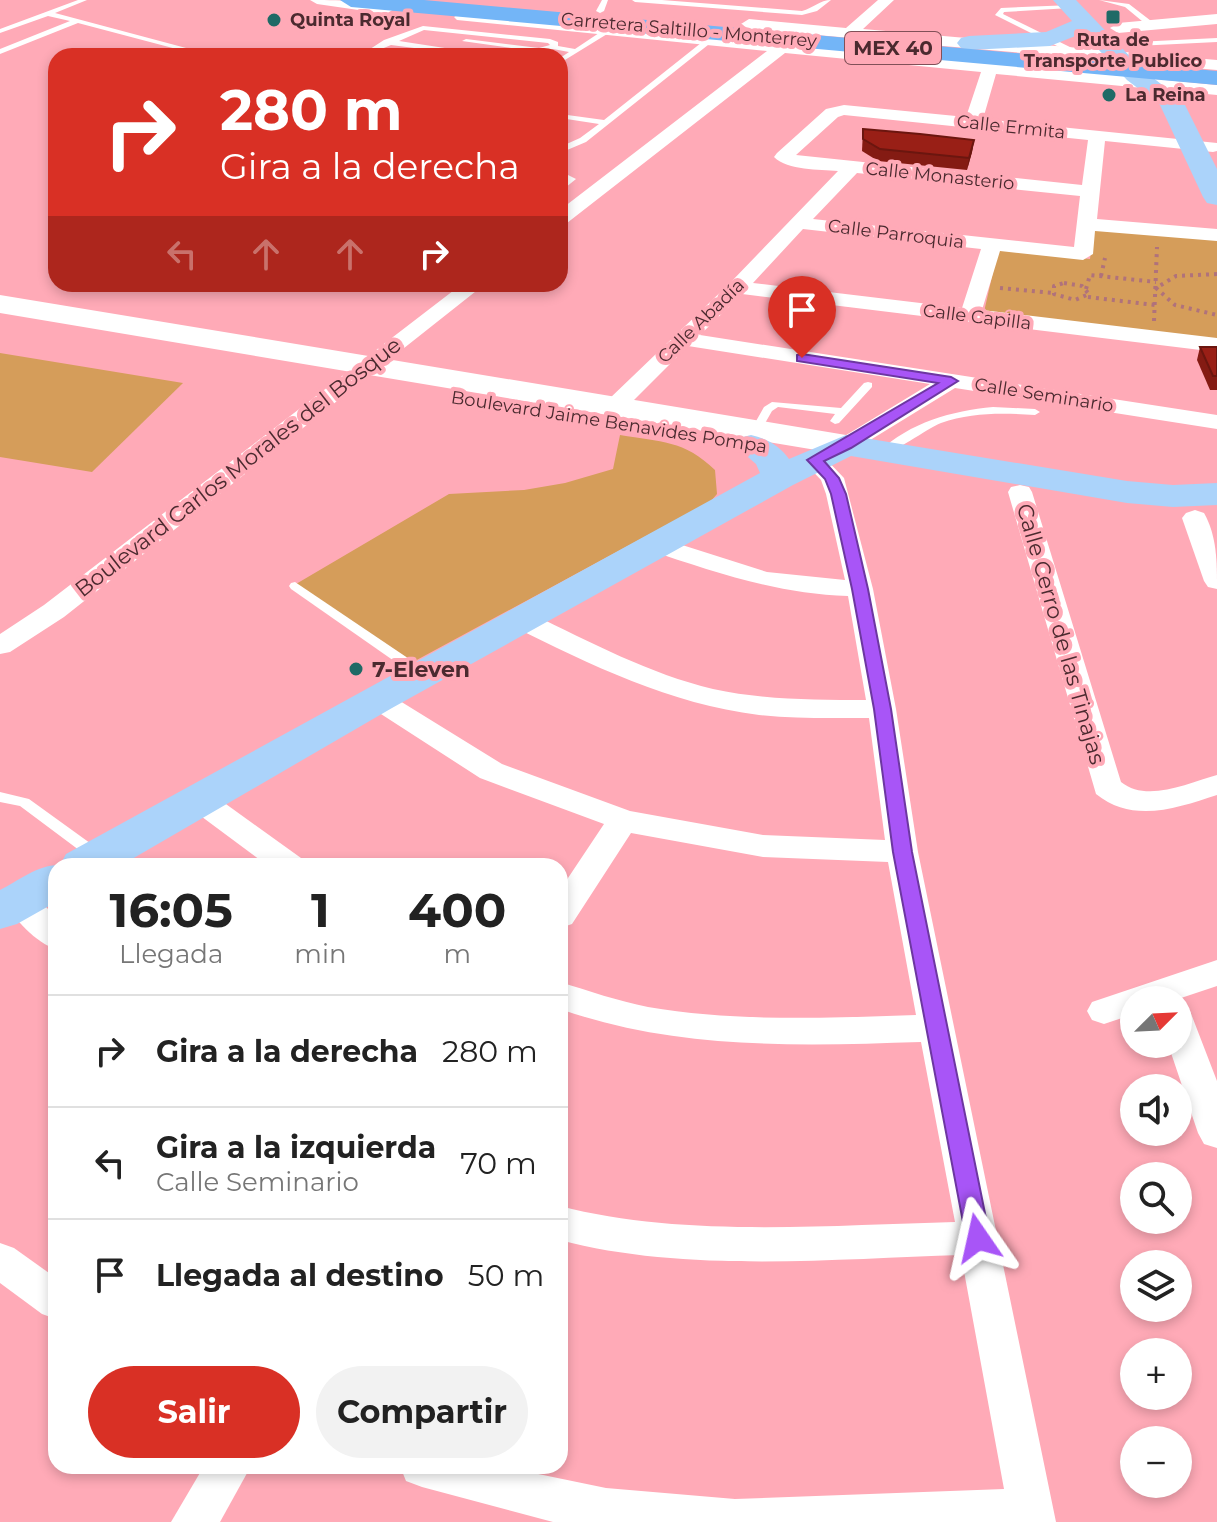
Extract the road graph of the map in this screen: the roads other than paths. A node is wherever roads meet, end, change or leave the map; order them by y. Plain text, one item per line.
1 (63, 0) edge
2 (84, 0) edge
3 (317, 0) edge
4 (351, 0) edge
5 (434, 0) edge
6 (474, 0) edge
7 (635, 0) edge
8 (743, 0) edge
9 (776, 0) edge
10 (828, 0) edge
11 (887, 0) edge
12 (1102, 0) edge
13 (672, 2) edge
14 (712, 3) edge
15 (1078, 7) edge
16 (750, 10) junction
17 (589, 11) edge
18 (784, 12) junction
19 (46, 13) junction
20 (1217, 19) edge
21 (78, 21) junction
22 (1151, 24) junction
23 (793, 28) junction
24 (1, 31) edge
25 (608, 31) junction
26 (849, 33) junction
27 (1050, 39) junction
28 (1217, 40) edge
29 (709, 41) junction
30 (1202, 41) junction
31 (386, 42) junction
32 (969, 43) junction
33 (1125, 43) junction
34 (181, 48) edge
35 (376, 48) edge
36 (432, 48) edge
37 (515, 48) edge
38 (781, 48) junction
39 (1217, 49) edge
40 (568, 50) edge
41 (576, 51) junction
42 (0, 52) edge
43 (1075, 53) junction
44 (568, 56) edge
45 (990, 68) junction
46 (1217, 68) edge
47 (1150, 72) junction
48 (1076, 77) junction
49 (1217, 80) edge
50 (1172, 86) junction
51 (1217, 90) edge
52 (568, 117) edge
53 (604, 122) junction
54 (973, 123) junction
55 (1097, 135) junction
56 (568, 147) edge
57 (1209, 148) edge
58 (789, 160) joint
59 (852, 167) junction
60 (1092, 192) junction
61 (1217, 197) edge
62 (568, 213) edge
63 (800, 223) junction
64 (1087, 224) junction
65 (1217, 235) edge
66 (992, 245) junction
67 (737, 287) junction
68 (464, 292) edge
69 (0, 304) edge
70 (970, 316) junction
71 (0, 322) edge
72 (682, 339) junction
73 (1217, 345) edge
74 (359, 372) junction
75 (951, 381) junction
76 (868, 385) dead end
77 (616, 405) junction
78 (1035, 412) dead end
79 (1217, 422) edge
80 (754, 437) junction
81 (832, 446) junction
82 (1020, 492) junction
83 (1210, 509) edge
84 (657, 545) junction
85 (1217, 581) edge
86 (295, 586) dead end
87 (860, 589) junction
88 (522, 620) junction
89 (0, 646) edge
90 (422, 674) junction
91 (377, 699) junction
92 (882, 709) junction
93 (1217, 785) edge
94 (0, 797) edge
95 (201, 801) junction
96 (623, 820) junction
97 (902, 852) junction
98 (87, 858) edge
99 (98, 858) edge
100 (279, 858) edge
101 (25, 898) edge
102 (568, 904) edge
103 (48, 927) edge
104 (1217, 973) edge
105 (1192, 990) edge
106 (568, 999) edge
107 (937, 1028) junction
108 (1191, 1058) edge
109 (1217, 1133) edge
110 (568, 1225) edge
111 (978, 1238) junction
112 (0, 1260) edge
113 (48, 1295) edge
114 (224, 1474) edge
115 (450, 1474) edge
116 (1032, 1516) edge
117 (194, 1522) edge

1 - 19 lane
2 - 19 lane
3 - 25 street
4 - 17 highway, Carretera Saltillo - Monterrey / MEX 40
5 - 17 highway, Carretera Saltillo - Monterrey / MEX 40
6 - 17 street
7 - 13 lane
8 - 16 lane
9 - 18 lane
10 - 18 lane
11 - 26 street
12 - 22 lane
13 - 14 lane
14 - 16 lane
15 - 27 main road
15 - 27 lane
15 - 33 main road
16 - 18 lane
17 - 23 street
17 - 46 highway, Carretera Saltillo - Monterrey / MEX 40
17 - 49 highway, Carretera Saltillo - Monterrey / MEX 40
18 - 23 lane
19 - 21 lane
19 - 24 lane
20 - 22 street
21 - 34 lane
21 - 42 lane
22 - 33 street
23 - 26 street
25 - 29 street
25 - 41 lane
26 - 32 street
27 - 32 main road
27 - 43 lane
28 - 30 lane
29 - 38 street
29 - 53 lane
30 - 33 lane
30 - 39 lane
31 - 35 lane
31 - 36 lane
31 - 37 lane
32 - 43 street
33 - 43 street
33 - 47 main road
38 - 45 street
38 - 62 street
40 - 41 lane
41 - 44 lane
43 - 48 street
45 - 48 street
45 - 54 street
46 - 47 street
46 - 49 street
47 - 48 street
47 - 50 main road
47 - 57 main road
50 - 51 street
50 - 57 main road
52 - 53 lane
53 - 56 lane
54 - 55 street, Calle Ermita
54 - 58 street, Calle Ermita
55 - 57 street, Calle Ermita
55 - 60 street
57 - 61 main road
58 - 59 street, Calle Monasterio
59 - 60 street, Calle Monasterio
59 - 63 street, Calle Abadía
60 - 64 street
63 - 66 street, Calle Parroquia
63 - 67 street, Calle Abadía
64 - 65 street
64 - 66 street, Calle Parroquia
66 - 70 street
67 - 70 street, Calle Capilla
67 - 72 street, Calle Abadía
68 - 74 street, Boulevard Carlos Morales del Bosque
69 - 74 street, Boulevard Jaime Benavides Pompa
70 - 73 street, Calle Capilla
71 - 74 street, Boulevard Jaime Benavides Pompa
72 - 75 street, Calle Seminario
72 - 77 street, Calle Abadía
74 - 77 street, Boulevard Jaime Benavides Pompa
74 - 80 street, Boulevard Jaime Benavides Pompa
74 - 89 street, Boulevard Carlos Morales del Bosque
75 - 79 street, Calle Seminario
75 - 81 street
76 - 81 lane
77 - 80 street, Boulevard Jaime Benavides Pompa
78 - 81 lane
80 - 81 street, Boulevard Jaime Benavides Pompa
80 - 81 main road
80 - 81 lane
81 - 82 main road, Boulevard Jaime Benavides Pompa
81 - 83 main road, Boulevard Jaime Benavides Pompa
81 - 84 main road
81 - 87 street
82 - 83 main road, Boulevard Jaime Benavides Pompa
82 - 93 street, Calle Cerro de las Tinajas
83 - 85 street
84 - 87 street
84 - 88 main road
86 - 90 lane
87 - 92 street
88 - 90 main road
88 - 92 street
90 - 91 main road
91 - 95 main road
91 - 96 street
92 - 97 street
94 - 98 lane
95 - 99 main road
95 - 100 street
96 - 97 street
96 - 102 street
97 - 107 street
101 - 103 street
104 - 105 street
106 - 107 street
107 - 111 street
108 - 109 street
110 - 111 street
111 - 116 street
112 - 113 street
114 - 117 street
115 - 116 street

